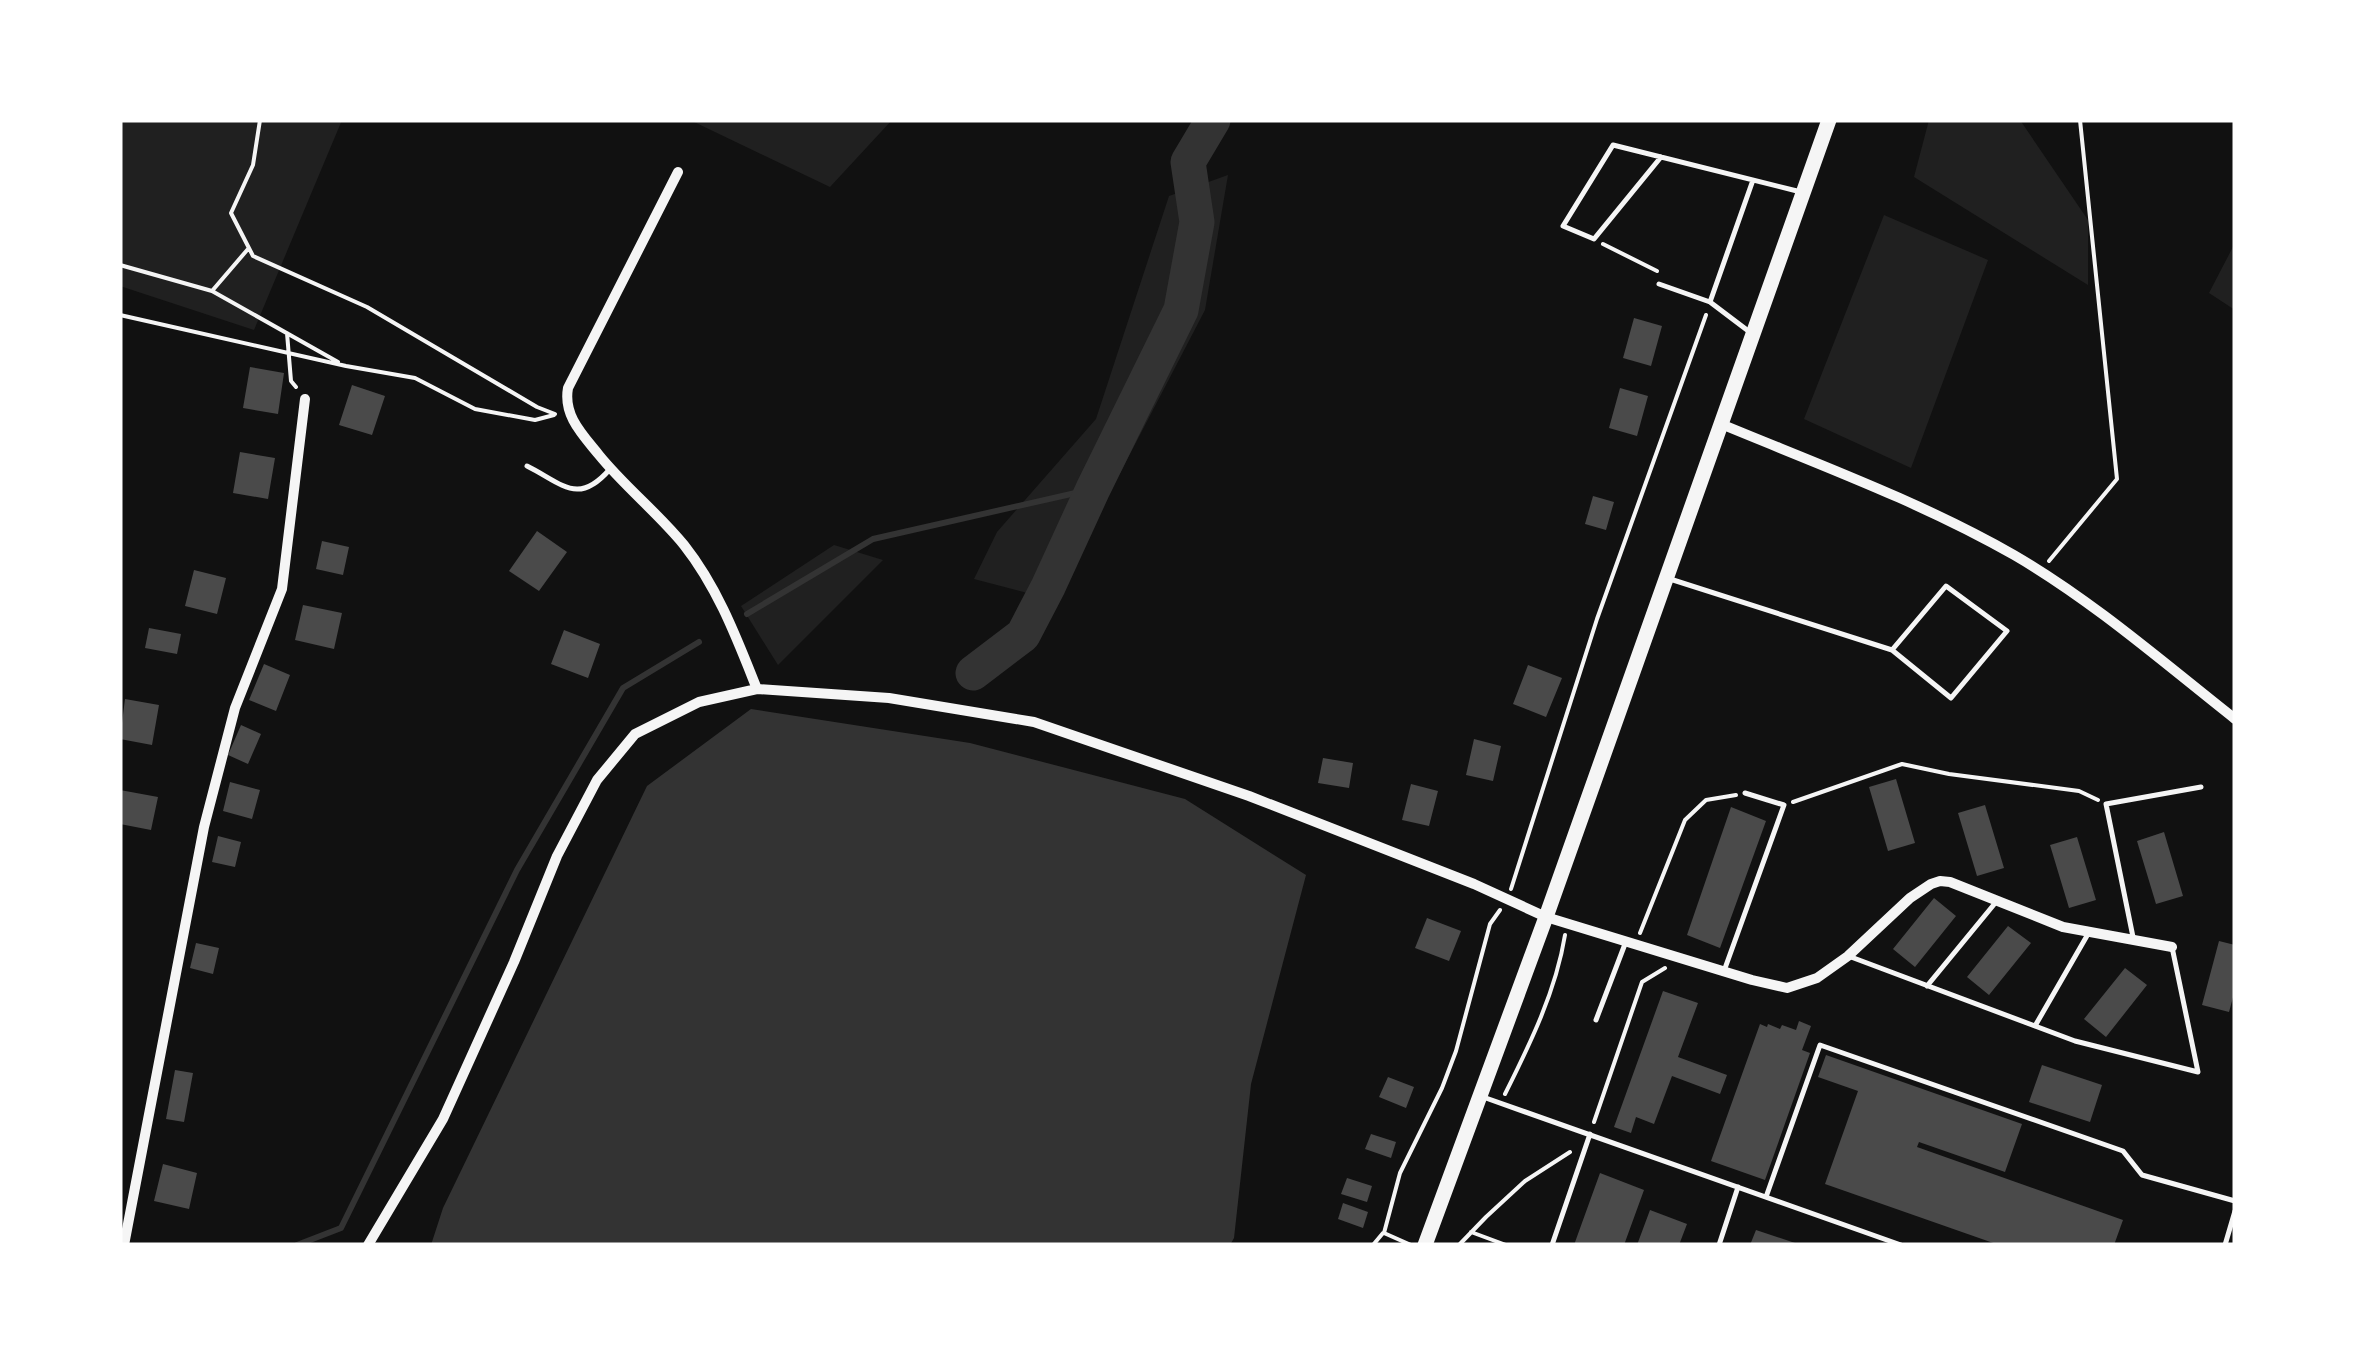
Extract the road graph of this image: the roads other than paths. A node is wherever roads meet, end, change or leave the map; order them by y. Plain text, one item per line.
1 (1829, 120) edge
2 (1661, 157) junction
3 (678, 172) dead end
4 (1753, 180) junction
5 (1804, 193) junction
6 (1659, 284) road end
7 (1710, 302) junction
8 (1753, 334) junction
9 (305, 399) road end
10 (1721, 424) junction
11 (527, 466) dead end
12 (610, 469) junction
13 (1667, 578) junction
14 (1892, 650) junction
15 (757, 689) junction
16 (2235, 719) edge
17 (2201, 787) dead end
18 (1746, 793) road end
19 (1996, 902) junction
20 (1546, 917) junction
21 (2089, 932) junction
22 (2134, 940) junction
23 (1631, 943) junction
24 (2172, 947) joint
25 (1848, 956) junction
26 (1724, 971) junction
27 (1927, 986) junction
28 (1596, 1020) dead end
29 (2034, 1026) junction
30 (1480, 1096) junction
31 (1590, 1134) junction
32 (1738, 1187) junction
33 (1766, 1197) junction
34 (2235, 1202) edge
35 (2235, 1211) edge
36 (124, 1245) edge
37 (368, 1245) edge
38 (1425, 1245) edge
39 (1552, 1245) edge
40 (1719, 1245) edge
41 (1901, 1245) edge
42 (2225, 1245) edge

1 - 5 main road
2 - 2 lane
2 - 4 lane
3 - 12 street
4 - 5 lane
4 - 7 lane
5 - 8 main road
6 - 7 lane
7 - 8 lane
8 - 10 main road
9 - 36 street
10 - 13 main road
10 - 16 street
11 - 12 lane
12 - 15 street
13 - 14 lane
13 - 20 main road
14 - 14 lane
15 - 20 street
15 - 37 street
17 - 22 lane
18 - 26 lane
19 - 21 street
19 - 25 street
19 - 27 lane
20 - 23 street
20 - 30 main road
21 - 22 street
21 - 29 lane
22 - 24 street
23 - 26 street
23 - 28 lane
24 - 29 lane
25 - 26 street
25 - 27 lane
27 - 29 lane
30 - 31 lane
30 - 38 main road
31 - 32 lane
31 - 39 lane
32 - 33 lane
32 - 40 lane
33 - 34 lane
33 - 41 lane
35 - 42 lane

